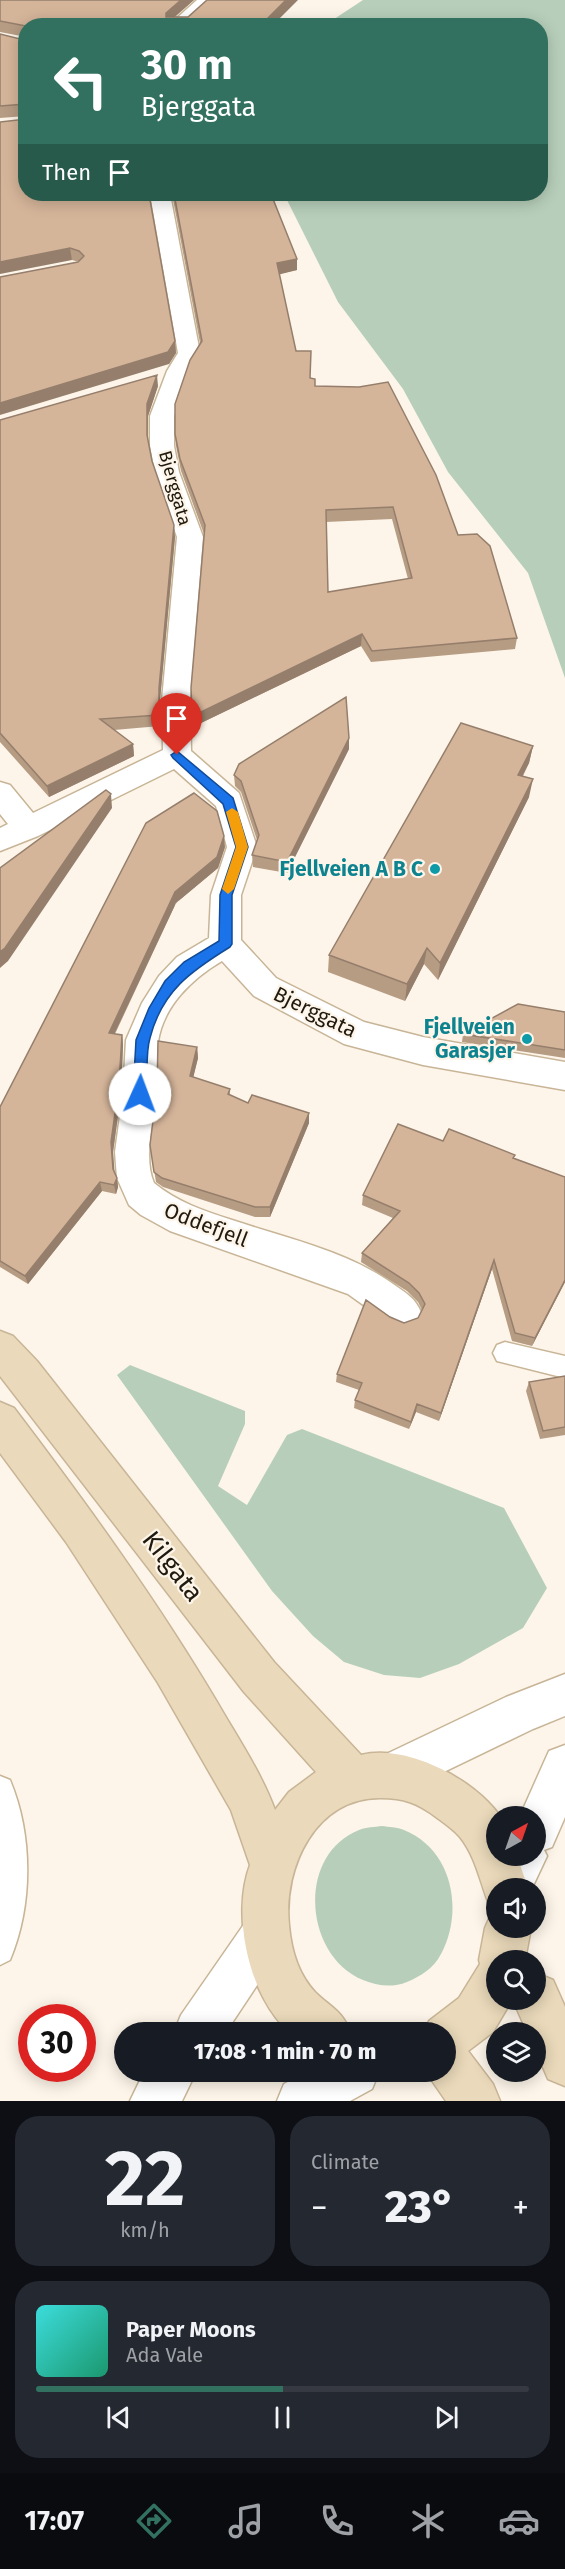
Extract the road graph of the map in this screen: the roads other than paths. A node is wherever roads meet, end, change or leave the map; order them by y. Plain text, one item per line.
1 (208, 0) edge
2 (186, 18) edge
3 (161, 201) edge
4 (177, 755) junction
5 (0, 793) edge
6 (28, 828) junction
7 (0, 840) edge
8 (225, 944) junction
9 (565, 1076) edge
10 (403, 1312) dead end
11 (0, 1349) edge
12 (505, 1353) dead end
13 (565, 1366) edge
14 (0, 1421) edge
15 (565, 1695) edge
16 (565, 1767) edge
17 (373, 1775) junction
18 (0, 1790) edge
19 (546, 1809) edge
20 (271, 1861) junction
21 (503, 1878) edge
22 (265, 1933) junction
23 (0, 1950) edge
24 (486, 1998) edge
25 (542, 2010) edge
26 (205, 2022) edge
27 (315, 2022) edge
28 (456, 2030) edge
29 (565, 2062) edge
30 (456, 2074) edge
31 (166, 2082) edge
32 (336, 2082) edge
33 (154, 2101) edge
34 (301, 2101) edge
35 (476, 2101) edge

1 - 2 street
3 - 4 street, Bjerggata
4 - 6 street
4 - 8 street
5 - 6 street
6 - 7 street
8 - 9 street, Bjerggata
8 - 10 street, Oddefjell
11 - 17 main road, Kilgata
12 - 13 lane
14 - 20 main road
15 - 17 street
16 - 19 street
17 - 20 main road
17 - 21 main road
18 - 23 lane
20 - 22 main road
22 - 26 street
22 - 27 main road
24 - 28 main road
25 - 29 main road
30 - 35 main road
31 - 33 street
32 - 34 street

